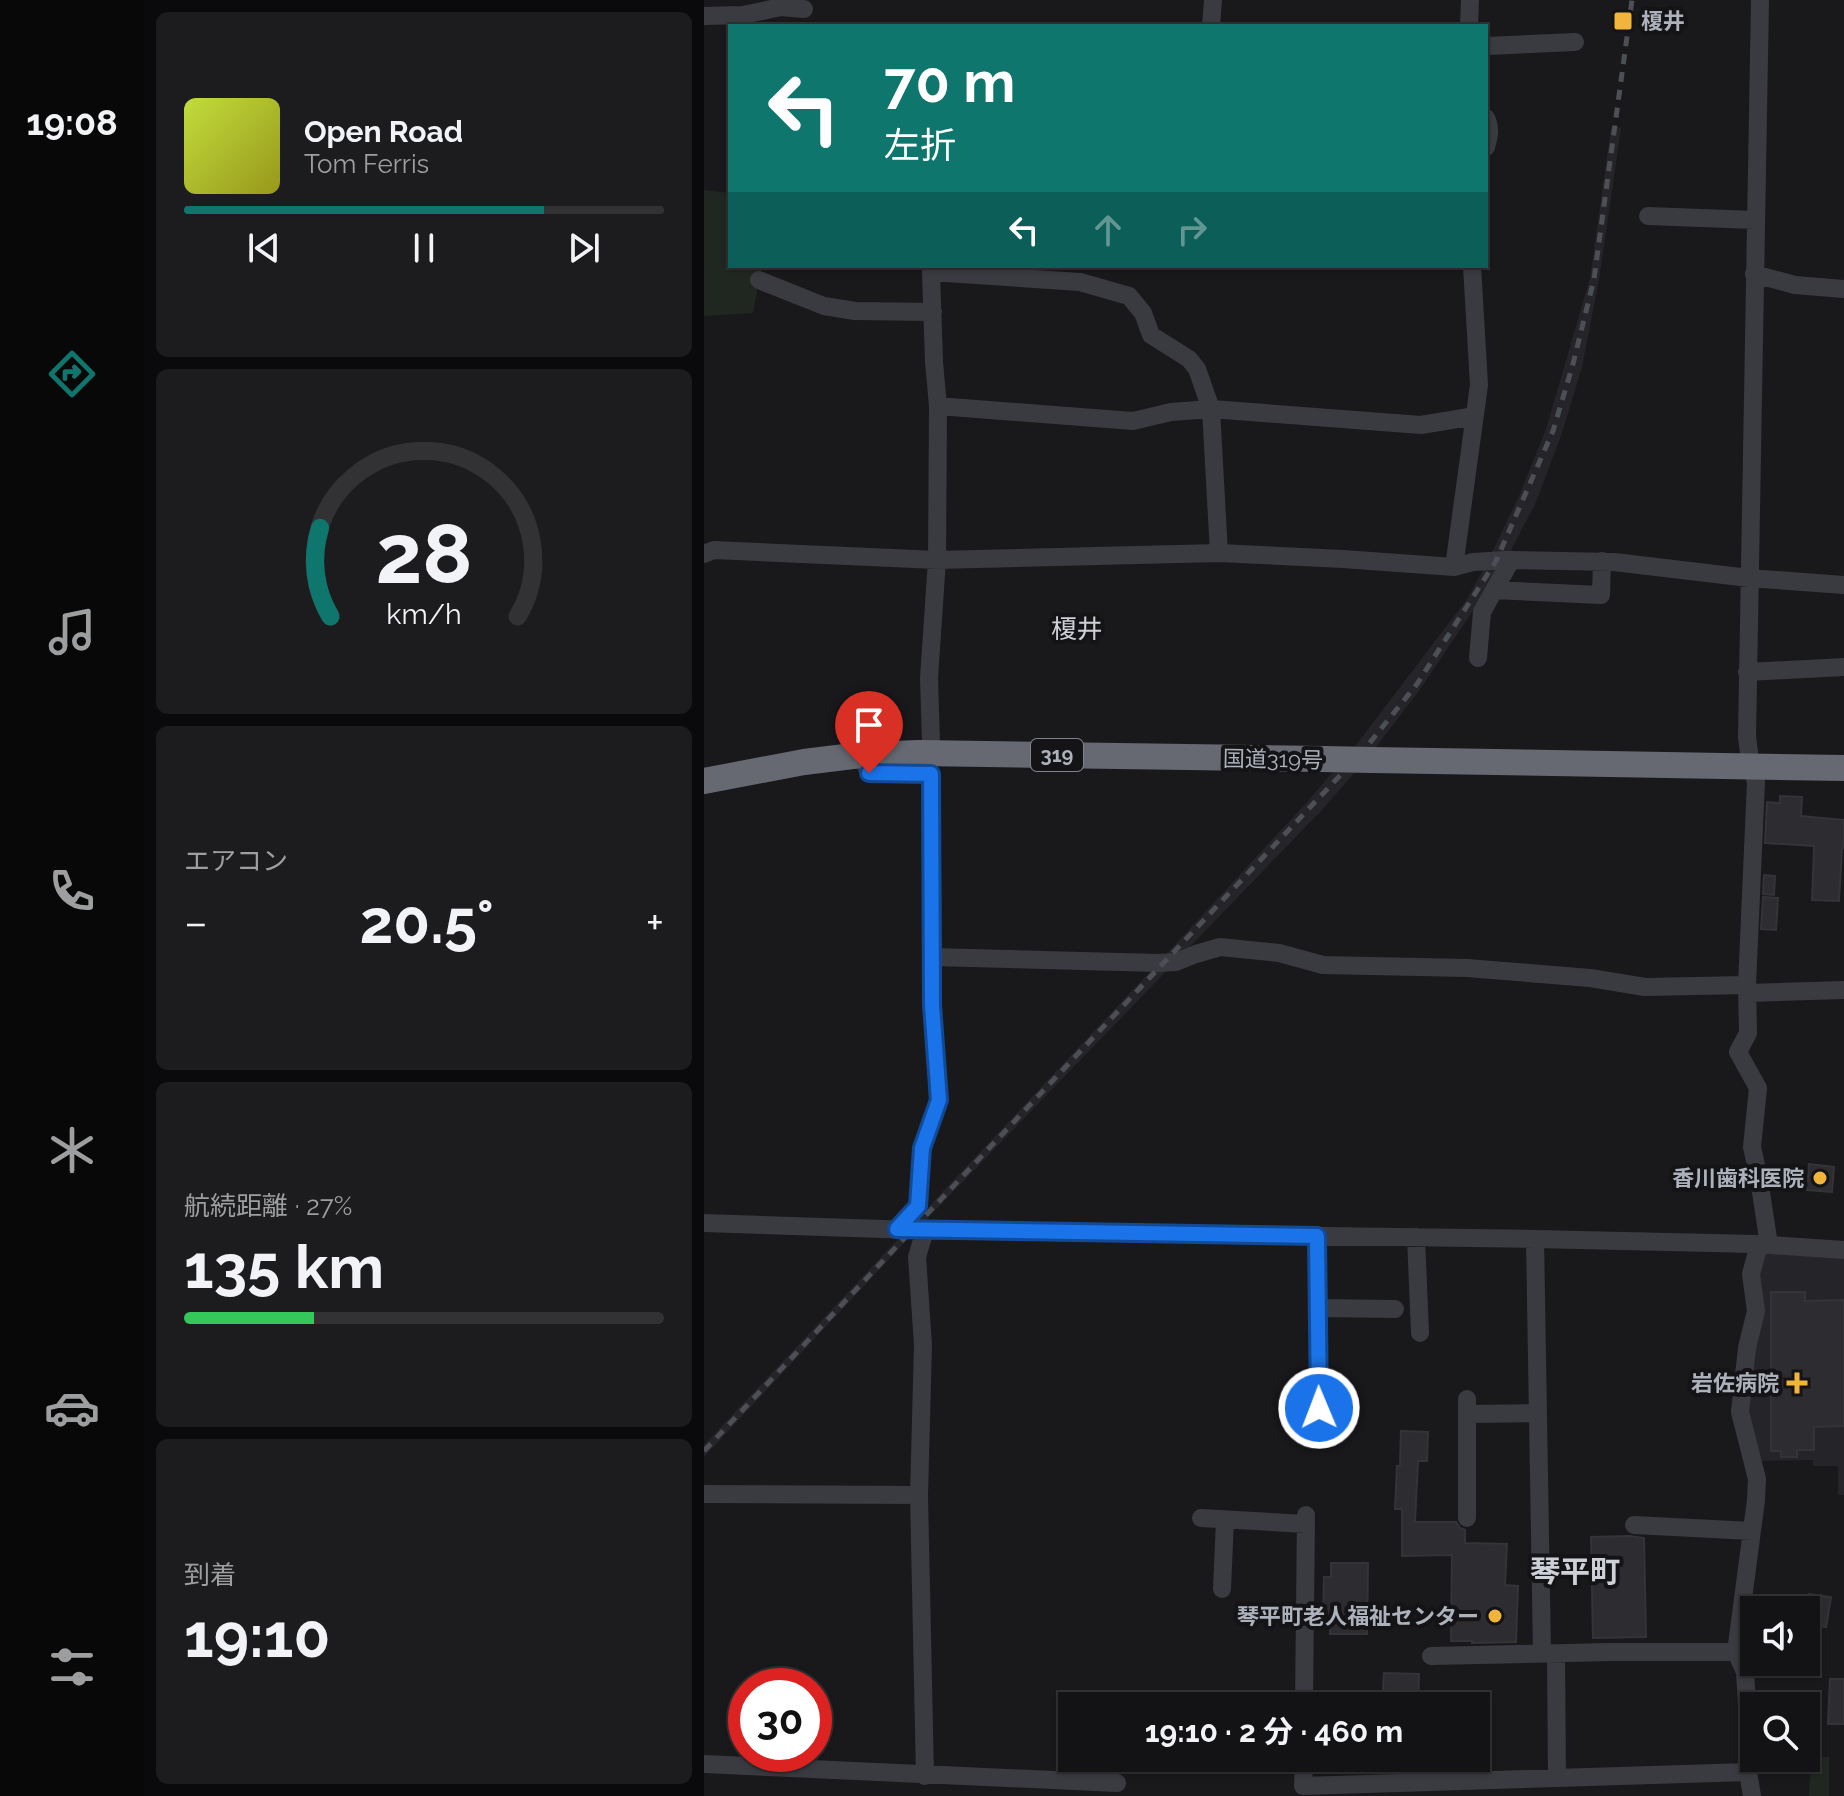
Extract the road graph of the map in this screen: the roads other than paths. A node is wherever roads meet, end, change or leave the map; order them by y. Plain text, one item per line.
1 (1213, 0) edge
2 (1470, 0) edge
3 (1760, 0) edge
4 (794, 5) edge
5 (704, 16) edge
6 (734, 21) edge
7 (1211, 24) edge
8 (1469, 24) edge
9 (1575, 42) dead end
10 (1488, 46) edge
11 (1648, 216) dead end
12 (1755, 220) junction
13 (1472, 268) edge
14 (1754, 274) junction
15 (759, 280) dead end
16 (1844, 289) edge
17 (933, 312) junction
18 (938, 406) junction
19 (1211, 409) junction
20 (1475, 416) junction
21 (1219, 553) junction
22 (704, 554) edge
23 (937, 560) junction
24 (1511, 560) junction
25 (1602, 561) junction
26 (1454, 567) junction
27 (1749, 578) junction
28 (1844, 585) edge
29 (1494, 590) junction
30 (1478, 658) dead end
31 (1844, 667) edge
32 (1747, 672) junction
33 (931, 742) dead end
34 (861, 755) junction
35 (1751, 767) junction
36 (1844, 768) edge
37 (704, 781) edge
38 (933, 957) junction
39 (1748, 989) junction
40 (1844, 990) edge
41 (704, 1223) edge
42 (897, 1229) junction
43 (925, 1230) junction
44 (1317, 1236) junction
45 (1416, 1237) junction
46 (1535, 1239) junction
47 (1764, 1245) junction
48 (1844, 1250) edge
49 (1318, 1308) junction
50 (1395, 1309) dead end
51 (1420, 1333) dead end
52 (1319, 1408) dead end
53 (1538, 1413) junction
54 (704, 1494) edge
55 (919, 1495) junction
56 (1201, 1518) dead end
57 (1467, 1518) dead end
58 (1225, 1520) junction
59 (1634, 1525) dead end
60 (1752, 1531) junction
61 (1222, 1589) dead end
62 (1736, 1652) junction
63 (1549, 1654) junction
64 (1431, 1656) dead end
65 (1304, 1692) edge
66 (1746, 1692) edge
67 (704, 1764) edge
68 (1304, 1772) edge
69 (1748, 1772) joint
70 (925, 1776) junction
71 (1557, 1778) junction
72 (1117, 1783) dead end
73 (1752, 1796) edge

1 - 7 street
2 - 8 street
3 - 12 street
4 - 6 street
5 - 6 street
9 - 10 street
11 - 12 street
12 - 14 street
13 - 20 street
14 - 16 street
14 - 27 street
15 - 17 street
17 - 18 street
17 - 19 street
18 - 19 street
18 - 23 street
19 - 20 street
19 - 21 street
20 - 26 street
21 - 23 street
21 - 26 street
22 - 23 street
23 - 33 street
24 - 25 street
24 - 26 street
24 - 29 street
25 - 27 street
25 - 29 street
27 - 28 street
27 - 32 street
29 - 30 street
31 - 32 street
32 - 35 street
34 - 35 highway, 国道319号 / 319, bridge
34 - 37 highway, 国道319号 / 319
34 - 38 street
35 - 36 highway, 国道319号 / 319
35 - 39 street
38 - 39 street
38 - 42 street
39 - 40 street
39 - 47 street
41 - 42 street
42 - 43 street
43 - 44 street
43 - 55 street
44 - 45 street
44 - 49 street
45 - 46 street
45 - 51 street
46 - 47 street
46 - 53 street
47 - 48 street
47 - 60 street
49 - 50 street
49 - 52 street
53 - 57 street
53 - 63 street
54 - 55 street
55 - 70 street
56 - 58 street
58 - 61 street
58 - 65 street
59 - 60 street
60 - 62 street
62 - 63 street
62 - 66 street
63 - 64 street
63 - 71 street
67 - 70 street
68 - 71 street
69 - 71 street
69 - 73 street
70 - 72 street

